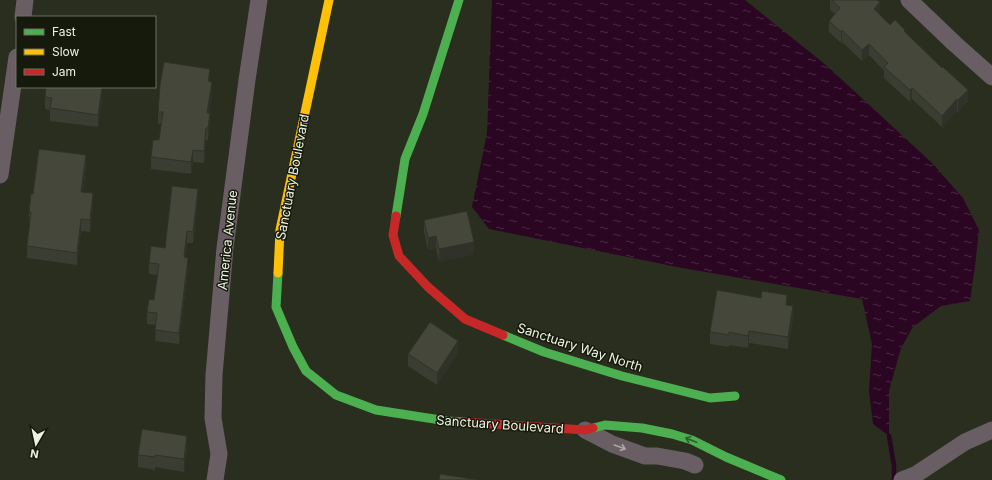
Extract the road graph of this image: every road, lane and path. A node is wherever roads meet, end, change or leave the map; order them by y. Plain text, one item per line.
1 (25, 0) edge
2 (259, 0) edge
3 (329, 0) edge
4 (459, 0) edge
5 (909, 0) edge
6 (23, 16) edge
7 (16, 64) edge
8 (992, 77) edge
9 (0, 175) edge
10 (735, 396) dead end
11 (585, 430) junction
12 (991, 434) edge
13 (726, 457) junction
14 (908, 478) edge
15 (215, 480) edge
16 (781, 480) edge

1 - 6 street
2 - 15 street, America Avenue
3 - 11 street, Sanctuary Boulevard
4 - 10 street, Sanctuary Way North
5 - 8 street
7 - 9 street
13 -> 11 street, Sanctuary Boulevard
11 -> 13 street, Sanctuary Boulevard
12 - 14 street
13 - 16 street, Sanctuary Boulevard

